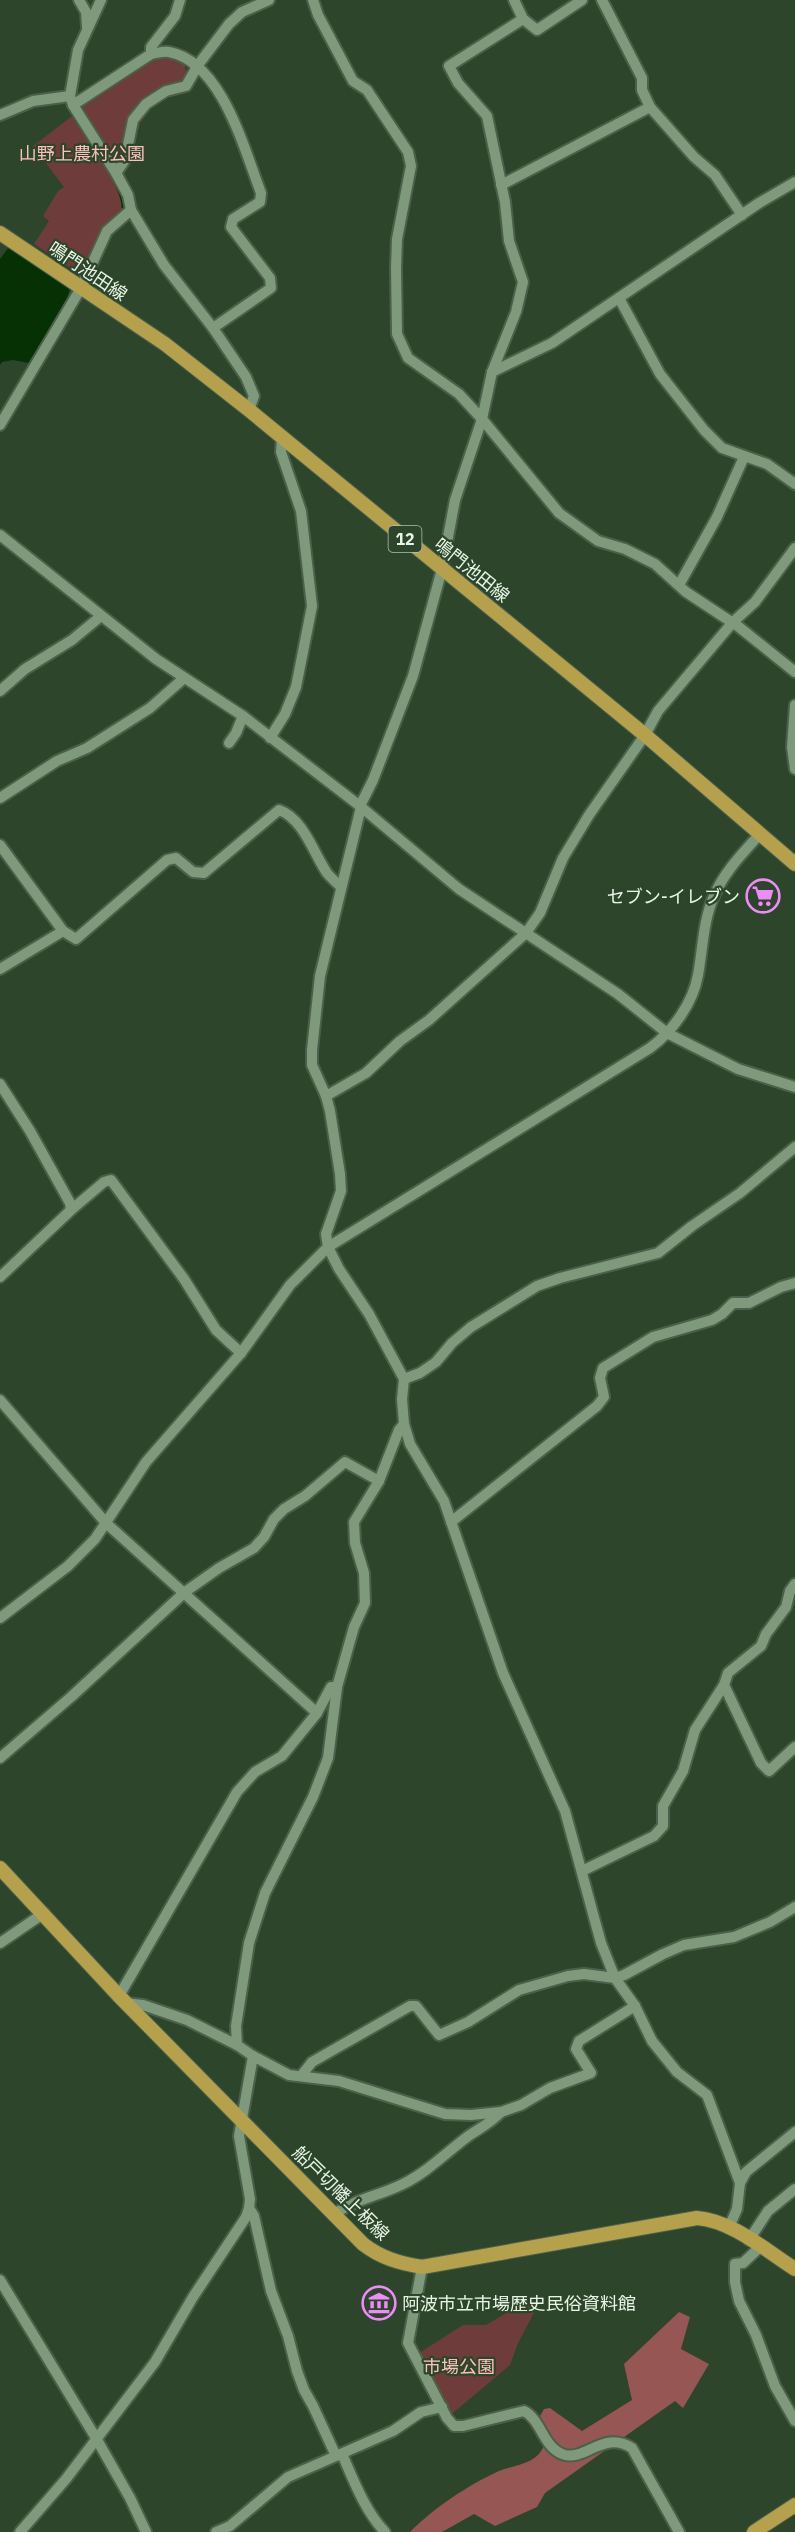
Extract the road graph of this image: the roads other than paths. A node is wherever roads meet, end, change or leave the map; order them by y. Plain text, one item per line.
1 (79, 0) edge
2 (101, 0) edge
3 (180, 0) edge
4 (269, 0) edge
5 (313, 0) edge
6 (514, 0) edge
7 (582, 0) edge
8 (602, 0) edge
9 (523, 18) junction
10 (87, 27) junction
11 (151, 54) junction
12 (198, 65) junction
13 (71, 100) junction
14 (650, 107) junction
15 (0, 115) edge
16 (116, 173) junction
17 (795, 182) edge
18 (501, 185) junction
19 (131, 210) junction
20 (742, 215) junction
21 (0, 233) edge
22 (81, 288) junction
23 (619, 298) junction
24 (213, 328) junction
25 (492, 372) junction
26 (249, 410) junction
27 (482, 419) junction
28 (0, 425) edge
29 (282, 437) junction
30 (744, 457) junction
31 (795, 484) edge
32 (0, 535) edge
33 (795, 548) edge
34 (442, 569) junction
35 (678, 585) junction
36 (101, 616) junction
37 (732, 622) junction
38 (795, 672) edge
39 (183, 679) junction
40 (0, 692) edge
41 (795, 705) edge
42 (243, 716) junction
43 (645, 735) junction
44 (270, 738) junction
45 (229, 743) dead end
46 (795, 769) edge
47 (0, 798) edge
48 (360, 806) junction
49 (759, 835) junction
50 (0, 845) edge
51 (795, 864) edge
52 (340, 886) junction
53 (63, 931) junction
54 (526, 933) junction
55 (0, 969) edge
56 (667, 1034) junction
57 (0, 1084) edge
58 (795, 1087) edge
59 (326, 1096) junction
60 (795, 1147) edge
61 (71, 1210) junction
62 (328, 1247) junction
63 (0, 1277) edge
64 (795, 1283) edge
65 (241, 1353) junction
66 (404, 1379) junction
67 (0, 1400) edge
68 (405, 1424) junction
69 (379, 1481) junction
70 (451, 1522) junction
71 (105, 1523) junction
72 (795, 1584) edge
73 (185, 1592) junction
74 (0, 1618) edge
75 (724, 1685) junction
76 (337, 1687) junction
77 (317, 1713) junction
78 (795, 1747) edge
79 (0, 1758) edge
80 (0, 1868) edge
81 (582, 1871) junction
82 (795, 1908) edge
83 (44, 1913) junction
84 (0, 1943) edge
85 (615, 1978) junction
86 (122, 2000) junction
87 (635, 2006) junction
88 (237, 2045) junction
89 (253, 2056) junction
90 (301, 2076) junction
91 (501, 2112) junction
92 (241, 2119) junction
93 (795, 2132) edge
94 (740, 2183) junction
95 (795, 2189) edge
96 (249, 2208) junction
97 (334, 2214) junction
98 (730, 2225) junction
99 (754, 2243) junction
100 (422, 2267) junction
101 (795, 2269) edge
102 (0, 2280) edge
103 (442, 2407) junction
104 (795, 2421) edge
105 (96, 2438) junction
106 (339, 2455) junction
107 (795, 2505) edge
108 (761, 2530) edge
109 (19, 2532) edge
110 (146, 2532) edge
111 (216, 2532) edge
112 (385, 2532) edge
113 (679, 2532) edge

1 - 10 street
2 - 10 street
3 - 11 street
4 - 12 street
5 - 27 street
6 - 9 street
7 - 9 street
8 - 14 street
9 - 18 street
10 - 13 street
11 - 12 street
11 - 13 street
12 - 16 street
12 - 24 street
13 - 15 street
13 - 16 street
14 - 18 street
14 - 20 street
16 - 19 street
17 - 20 street
18 - 25 street
19 - 22 street
19 - 24 street
20 - 23 street
21 - 22 main road, 鳴門池田線 / 12
22 - 26 main road, 鳴門池田線 / 12
22 - 28 street
23 - 25 street
23 - 30 street
24 - 26 street
25 - 27 street
26 - 29 main road, 鳴門池田線 / 12
27 - 34 street
27 - 35 street
29 - 34 main road, 鳴門池田線 / 12
29 - 44 street
30 - 31 street
30 - 35 street
32 - 36 street
33 - 37 street
34 - 43 main road, 鳴門池田線 / 12
34 - 48 street
35 - 37 street
36 - 39 street
36 - 40 street
37 - 38 street
37 - 43 street
39 - 42 street
39 - 47 street
41 - 46 street
42 - 44 street
42 - 45 street
43 - 49 main road, 鳴門池田線 / 12
43 - 54 street
44 - 48 street
48 - 52 street
48 - 54 street
49 - 51 main road, 鳴門池田線 / 12
49 - 56 street
50 - 53 street
52 - 53 street
52 - 59 street
53 - 55 street
54 - 56 street
54 - 59 street
56 - 58 street
56 - 62 street
57 - 61 street
59 - 62 street
60 - 66 street
61 - 63 street
61 - 65 street
62 - 65 street
62 - 66 street
64 - 70 street
65 - 71 street
66 - 68 street
67 - 71 street
68 - 69 street
68 - 70 street
69 - 73 street
69 - 76 street
70 - 81 street
71 - 73 street
71 - 74 street
72 - 75 street
73 - 77 street
73 - 79 street
75 - 78 street
75 - 81 street
76 - 77 street
76 - 88 street
77 - 86 street
80 - 83 main road, 船戸切幡上板線
81 - 85 street
82 - 85 street
83 - 84 street
83 - 86 main road, 船戸切幡上板線
85 - 87 street
85 - 90 street
86 - 88 street
86 - 92 main road, 船戸切幡上板線
87 - 91 street
87 - 94 street
88 - 89 street
89 - 90 street
89 - 92 street
90 - 91 street
91 - 97 street
92 - 96 street
92 - 97 main road, 船戸切幡上板線
93 - 94 street
94 - 98 street
95 - 99 street
96 - 105 street
96 - 106 street
97 - 100 main road, 船戸切幡上板線
98 - 99 main road, 船戸切幡上板線
98 - 100 main road, 船戸切幡上板線
99 - 101 main road, 船戸切幡上板線
99 - 104 street
100 - 103 street
102 - 105 street
103 - 106 street
103 - 113 street
105 - 109 street
105 - 110 street
106 - 111 street
106 - 112 street
107 - 108 main road

